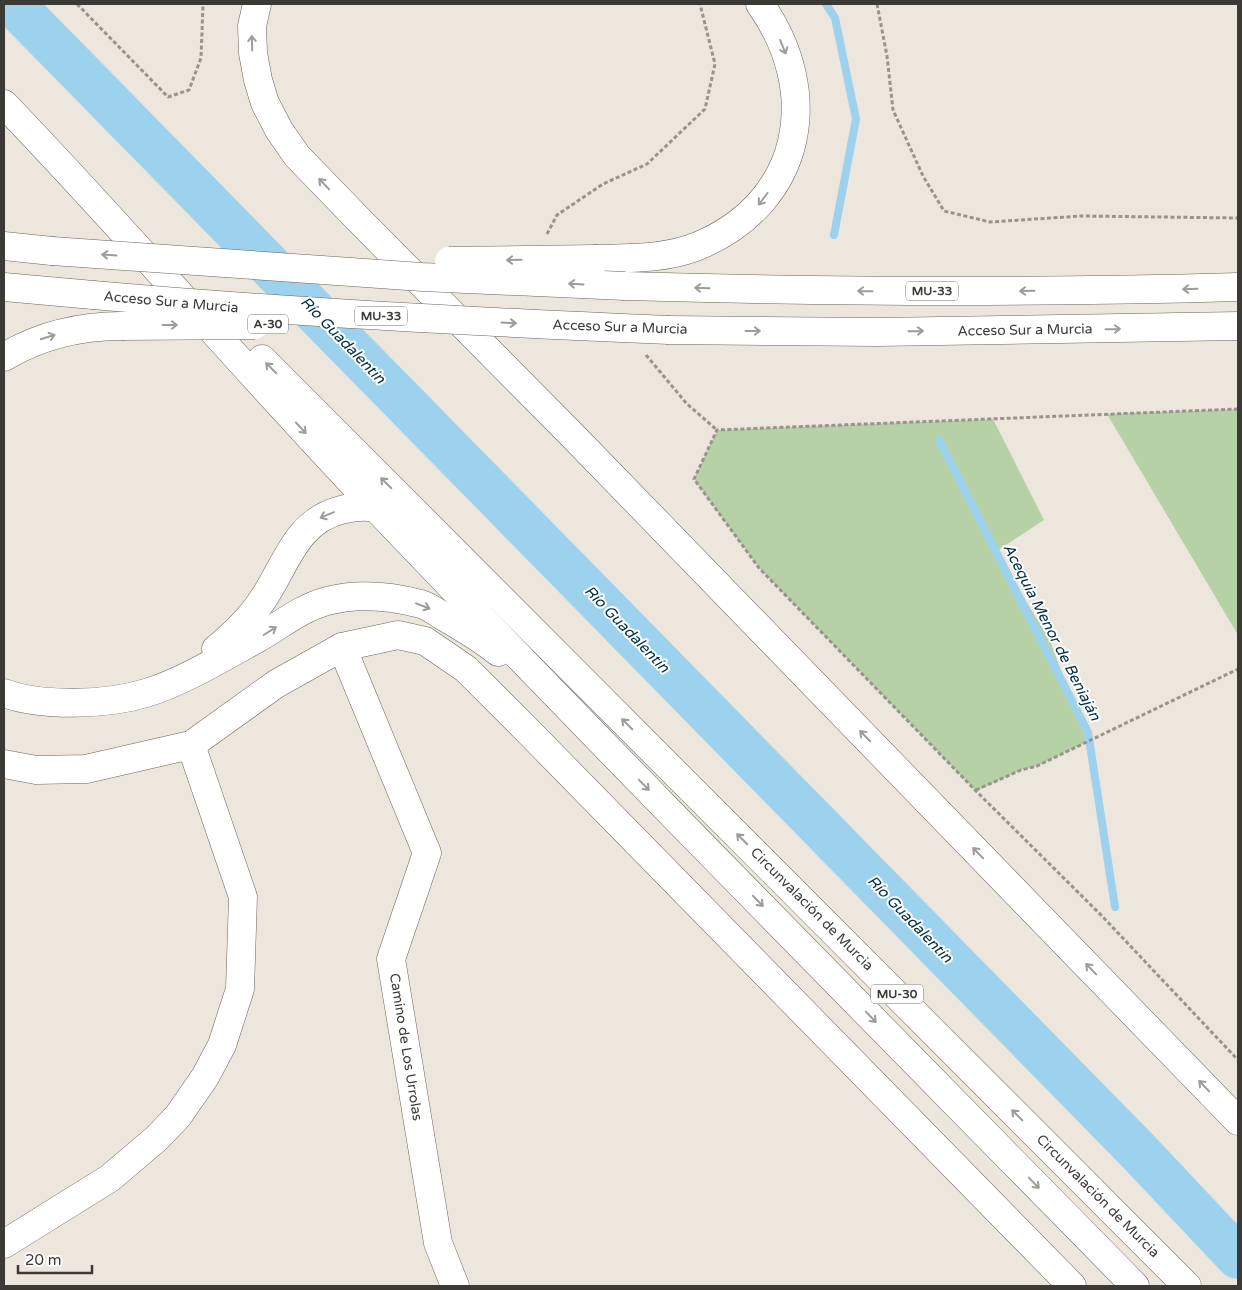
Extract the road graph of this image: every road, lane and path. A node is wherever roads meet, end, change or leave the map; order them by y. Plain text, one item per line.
1 (77, 4) edge
2 (203, 4) edge
3 (256, 4) edge
4 (700, 4) edge
5 (760, 4) edge
6 (878, 4) edge
7 (4, 104) edge
8 (57, 159) junction
9 (1238, 218) edge
10 (545, 237) dead end
11 (4, 246) edge
12 (228, 264) junction
13 (4, 287) edge
14 (1238, 287) edge
15 (413, 318) junction
16 (1238, 326) edge
17 (642, 350) dead end
18 (4, 358) edge
19 (1238, 408) edge
20 (717, 430) junction
21 (374, 506) junction
22 (342, 647) junction
23 (1238, 669) edge
24 (181, 679) junction
25 (4, 693) edge
26 (606, 703) junction
27 (585, 726) junction
28 (191, 745) junction
29 (4, 764) edge
30 (976, 790) junction
31 (1238, 1060) edge
32 (1238, 1121) edge
33 (4, 1244) edge
34 (455, 1286) edge
35 (1072, 1286) edge
36 (1135, 1286) edge
37 (1187, 1286) edge

1 - 2 path
32 -> 3 main road
4 - 10 path
5 -> 12 main road, bridge
6 - 9 path
7 - 8 main road
8 -> 21 main road
26 -> 8 main road
12 -> 11 main road, MU-33, bridge
14 -> 12 main road, MU-33, bridge
13 - 15 main road, Acceso Sur a Murcia / MU-33, bridge
15 -> 16 main road, Acceso Sur a Murcia / MU-33, bridge
18 -> 15 main road, A-30, bridge
17 - 20 path
19 - 20 path
20 - 30 path
21 -> 24 main road
21 - 26 main road
21 - 27 main road
22 - 28 main road
22 - 34 main road, Camino de Los Urrolas
22 - 35 main road
23 - 30 path
24 - 25 main road
24 -> 27 main road
37 -> 26 main road, Circunvalación de Murcia / MU-30
27 -> 36 main road, MU-30
28 - 29 main road
28 - 33 main road
30 - 31 path

